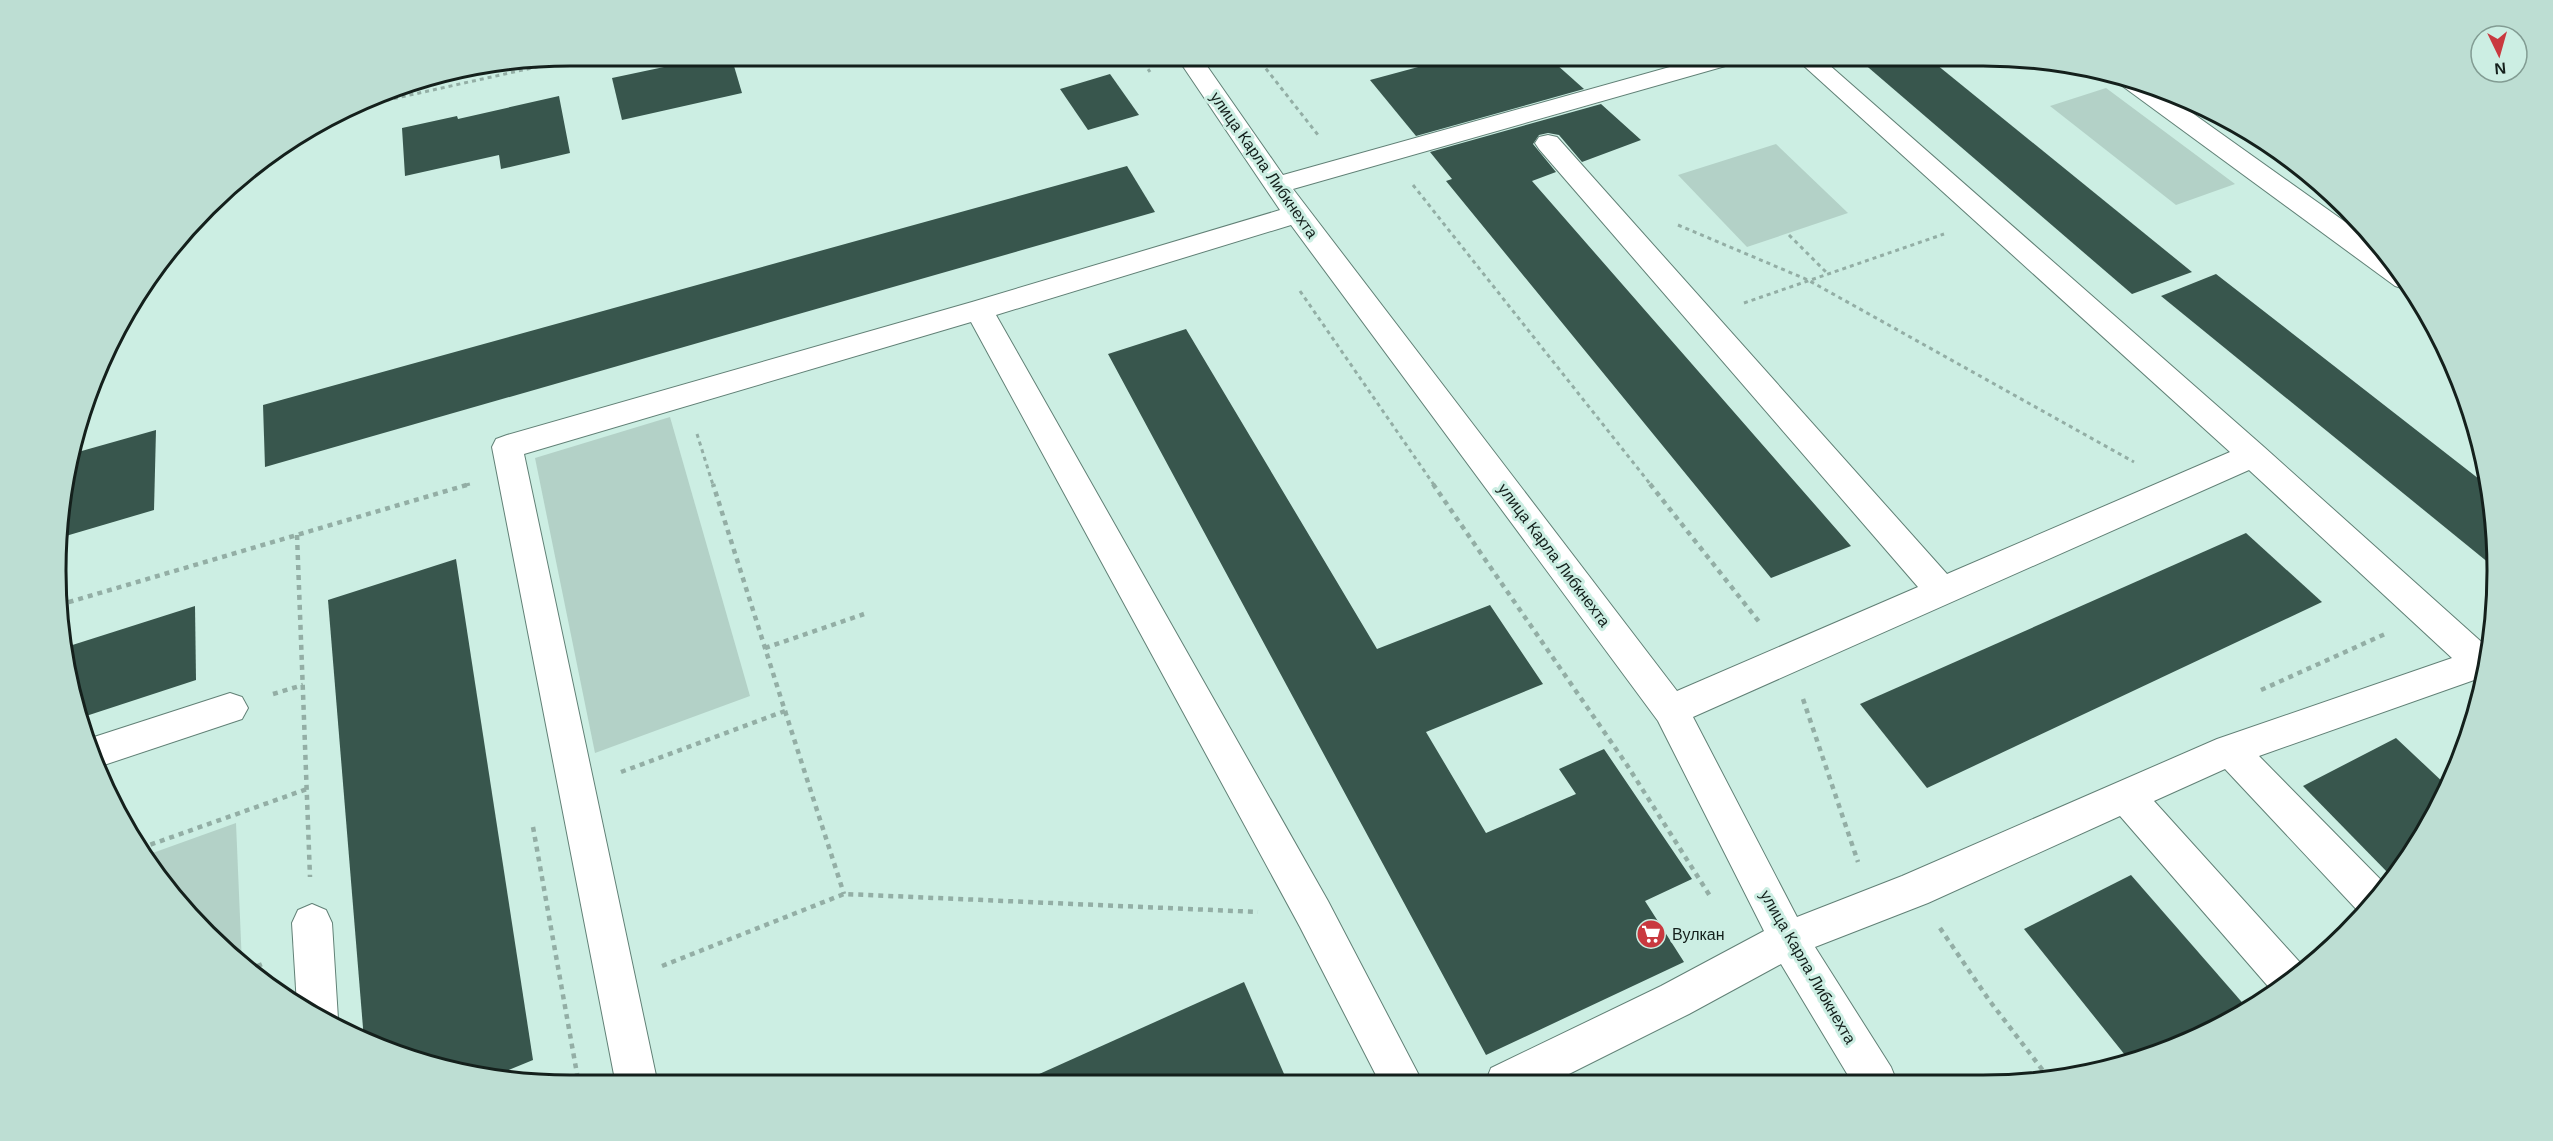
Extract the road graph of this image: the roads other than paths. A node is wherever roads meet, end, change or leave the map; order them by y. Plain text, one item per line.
1 (1195, 66) edge
2 (1698, 66) edge
3 (1816, 66) edge
4 (2151, 95) edge
5 (1548, 143) dead end
6 (1277, 185) junction
7 (1297, 214) junction
8 (2383, 263) edge
9 (979, 310) junction
10 (2253, 455) junction
11 (1942, 591) junction
12 (2479, 658) edge
13 (2478, 666) edge
14 (230, 708) dead end
15 (1671, 710) junction
16 (2230, 750) junction
17 (99, 751) edge
18 (2125, 795) junction
19 (2369, 895) edge
20 (312, 923) road end
21 (1788, 939) junction
22 (2285, 975) edge
23 (317, 1007) edge
24 (635, 1075) edge
25 (1398, 1075) edge
26 (1522, 1075) edge
27 (1872, 1075) edge

1 - 6 street, улица Карла Либкнехта
2 - 6 street
3 - 10 street
4 - 8 street
5 - 11 street
6 - 7 street, улица Карла Либкнехта
7 - 9 street
7 - 15 street, улица Карла Либкнехта
9 - 24 street
9 - 25 street
10 - 11 street
10 - 12 street
11 - 15 street
13 - 16 street
14 - 17 street
15 - 21 street, улица Карла Либкнехта
16 - 18 street
16 - 19 street
18 - 21 street
18 - 22 street
20 - 23 street
21 - 26 street
21 - 27 street, улица Карла Либкнехта

